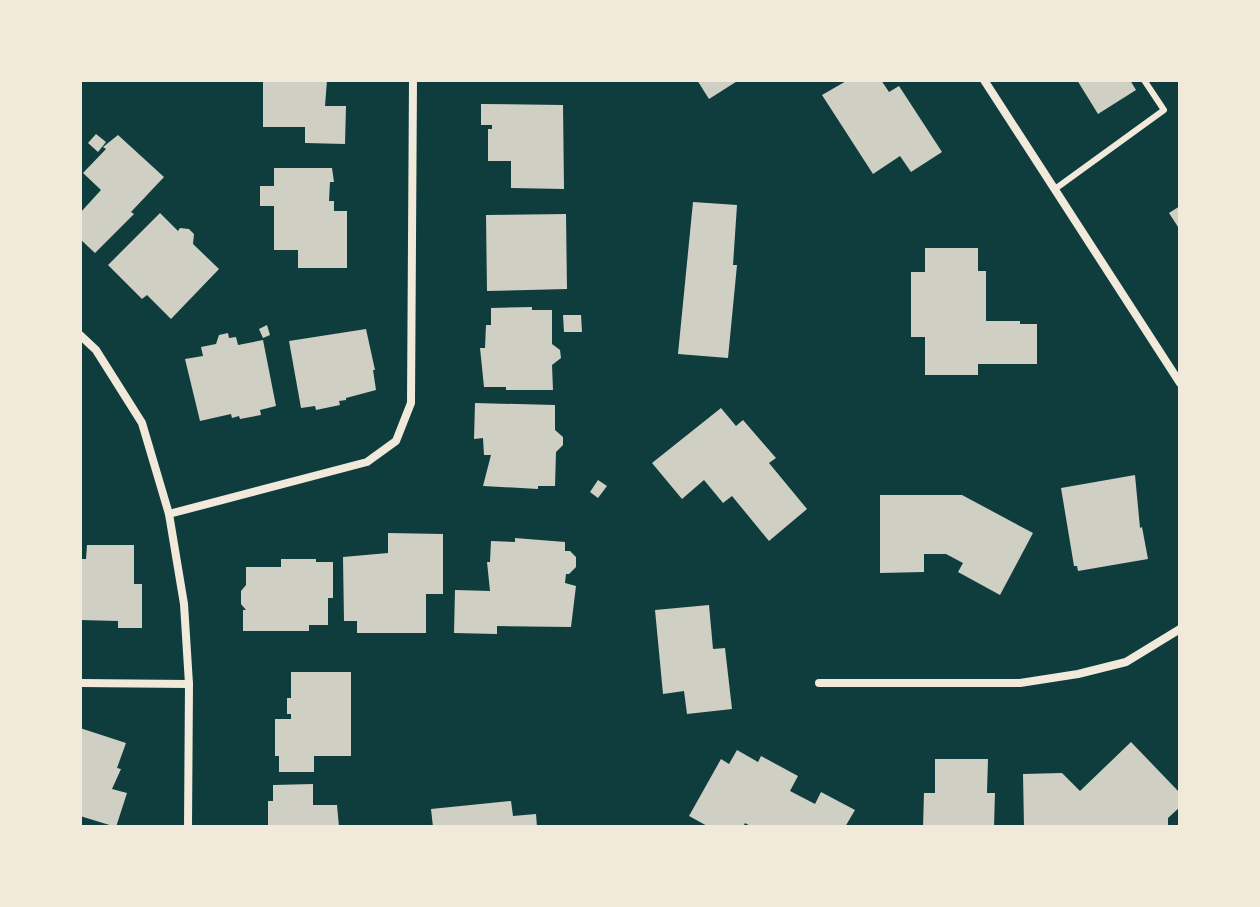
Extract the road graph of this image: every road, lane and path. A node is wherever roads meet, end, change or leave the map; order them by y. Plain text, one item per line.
1 (413, 80) edge
2 (984, 80) edge
3 (1144, 80) edge
4 (1055, 189) junction
5 (80, 335) edge
6 (1180, 383) edge
7 (169, 514) junction
8 (1180, 629) edge
9 (80, 683) edge
10 (819, 683) dead end
11 (189, 684) junction
12 (188, 827) edge

1 - 7 street
2 - 4 street
3 - 4 lane
4 - 6 street
5 - 7 street
7 - 11 street
8 - 10 street
9 - 11 street
11 - 12 street

